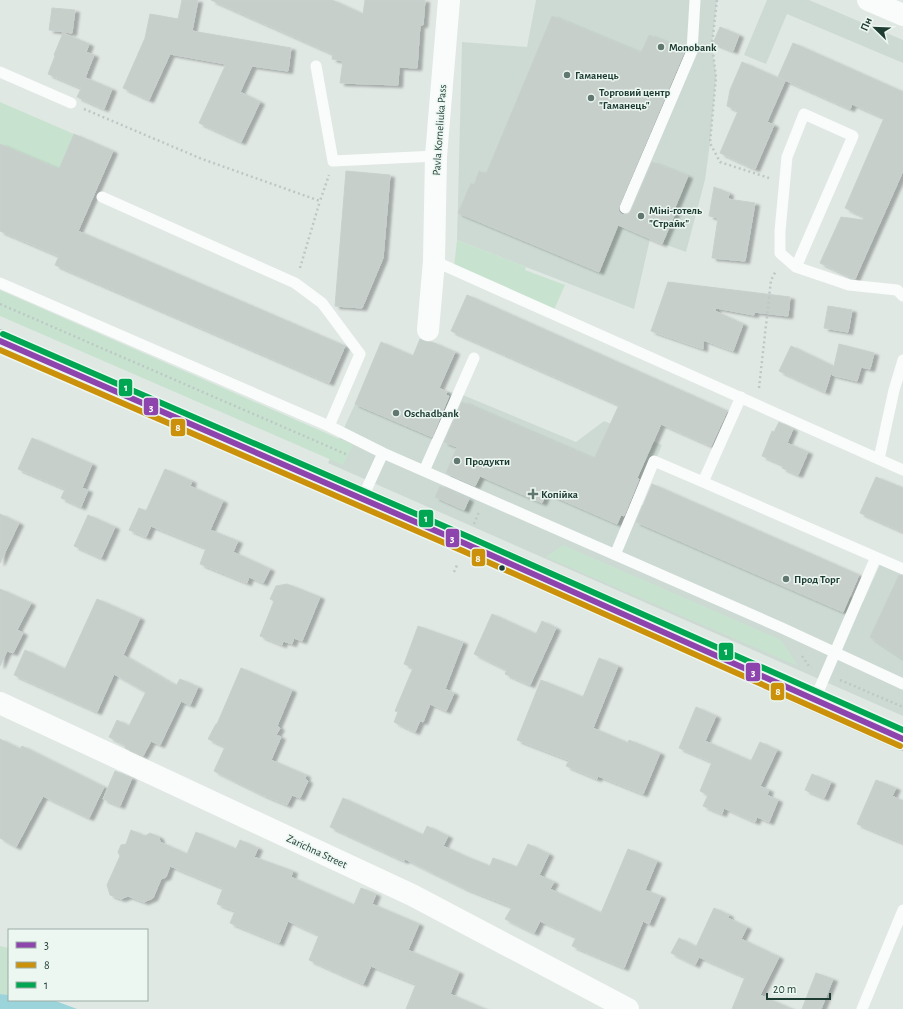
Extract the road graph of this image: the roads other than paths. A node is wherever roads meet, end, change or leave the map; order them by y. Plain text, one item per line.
1 (449, 0) edge
2 (695, 0) edge
3 (868, 0) edge
4 (903, 15) edge
5 (316, 66) dead end
6 (0, 72) edge
7 (71, 103) road end
8 (436, 156) junction
9 (102, 197) dead end
10 (626, 208) dead end
11 (434, 261) junction
12 (796, 267) junction
13 (0, 283) edge
14 (903, 296) edge
15 (428, 330) dead end
16 (0, 341) edge
17 (474, 358) dead end
18 (903, 360) edge
19 (741, 397) junction
20 (329, 426) junction
21 (383, 453) junction
22 (879, 459) junction
23 (903, 470) edge
24 (424, 471) junction
25 (703, 482) junction
26 (362, 499) junction
27 (615, 555) junction
28 (876, 557) junction
29 (903, 569) edge
30 (835, 653) junction
31 (903, 684) edge
32 (815, 699) junction
33 (0, 702) edge
34 (903, 738) edge
35 (903, 910) edge
36 (628, 1009) edge
37 (862, 1009) edge

1 - 8 street, Pavla Korneliuka Pass
2 - 10 lane
3 - 4 street
5 - 8 lane
6 - 7 lane
8 - 11 street, Pavla Korneliuka Pass
9 - 20 lane
11 - 15 street, Pavla Korneliuka Pass
11 - 19 lane
12 - 12 lane
12 - 14 lane
13 - 20 lane
16 - 26 main road
17 - 24 lane
18 - 22 lane
19 - 22 lane
19 - 25 lane
20 - 21 lane
21 - 24 lane
21 - 26 lane
22 - 23 lane
24 - 27 lane
25 - 27 lane
25 - 28 lane
26 - 32 main road
27 - 30 lane
28 - 29 lane
28 - 30 lane
30 - 31 lane
30 - 32 lane
32 - 34 main road
33 - 36 street, Zarichna Street
35 - 37 lane

